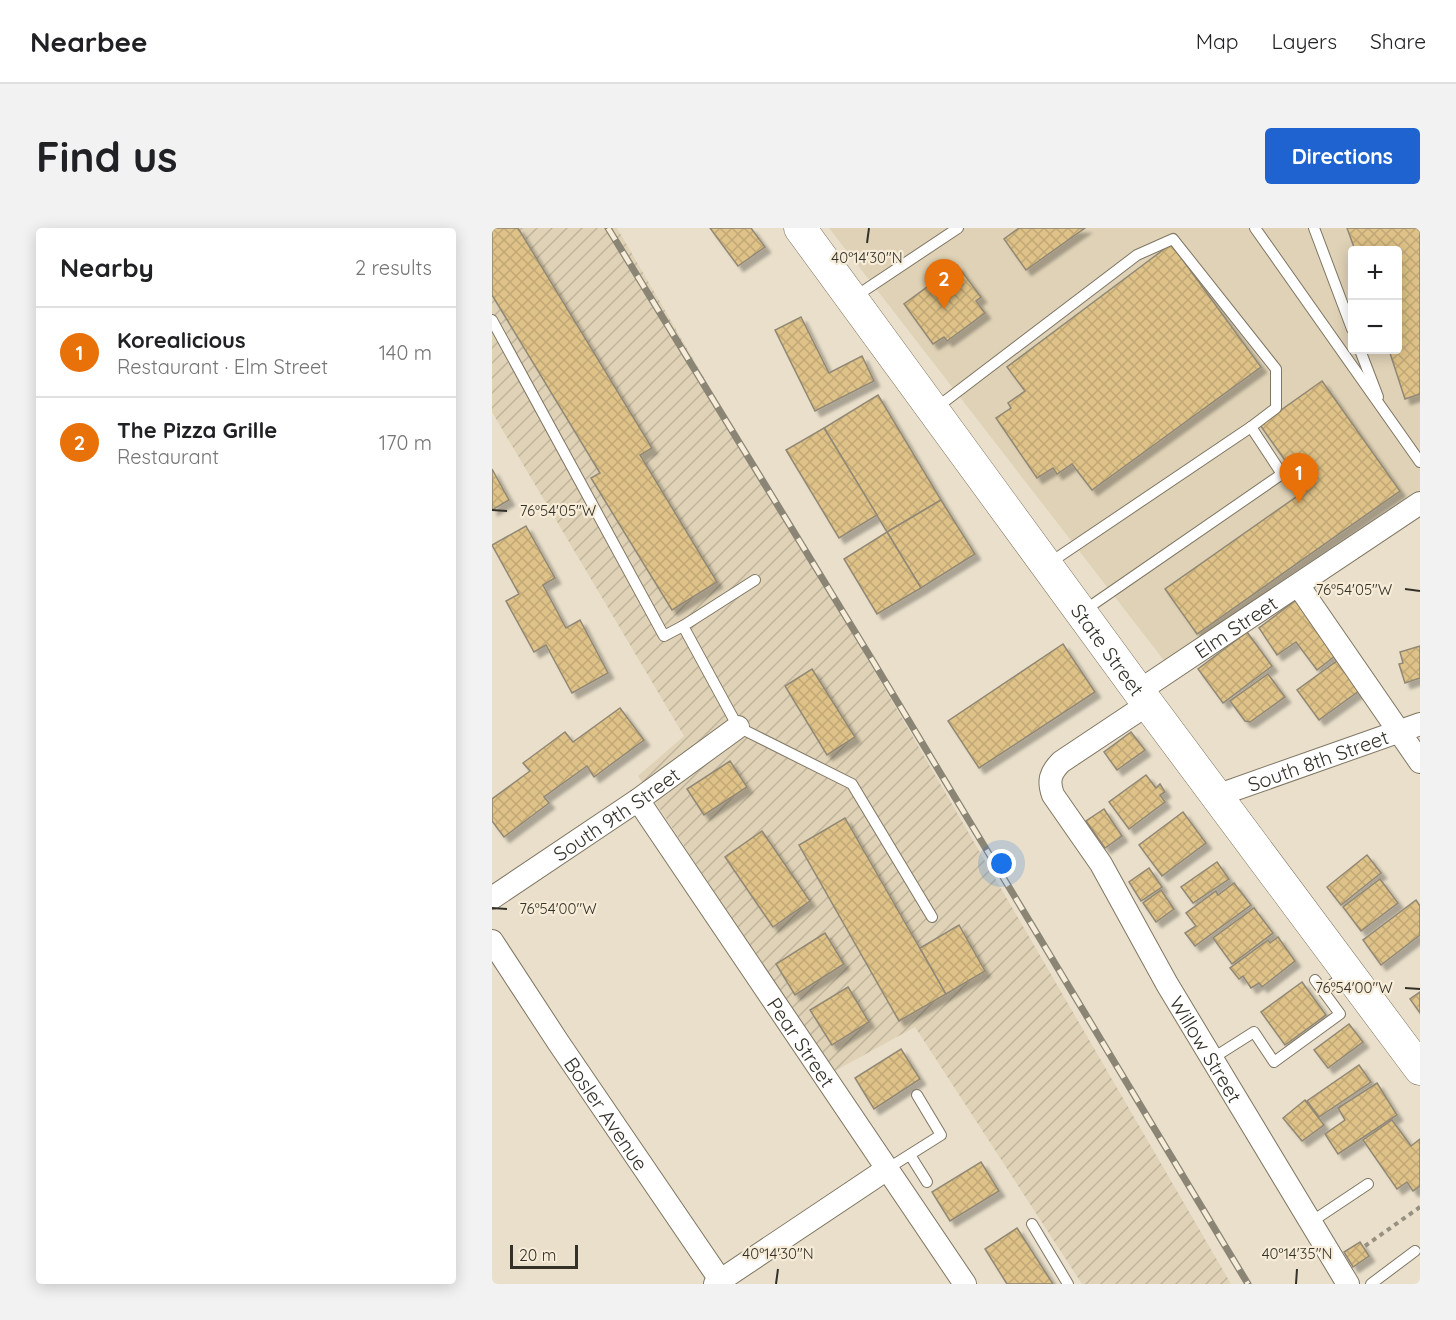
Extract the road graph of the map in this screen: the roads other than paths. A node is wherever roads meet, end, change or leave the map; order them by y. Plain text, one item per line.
1 (800, 228) edge
2 (958, 228) edge
3 (1255, 228) edge
4 (1314, 228) edge
5 (852, 298) junction
6 (1348, 316) edge
7 (492, 320) edge
8 (1362, 354) edge
9 (934, 410) junction
10 (1384, 411) junction
11 (1251, 427) junction
12 (1420, 462) edge
13 (1420, 503) edge
14 (1047, 565) junction
15 (755, 580) dead end
16 (1298, 585) junction
17 (1082, 612) junction
18 (683, 626) junction
19 (1143, 697) junction
20 (1420, 724) edge
21 (738, 727) junction
22 (1398, 731) junction
23 (1420, 762) edge
24 (1216, 796) junction
25 (638, 800) junction
26 (1065, 812) joint
27 (492, 898) edge
28 (932, 917) dead end
29 (492, 941) edge
30 (1314, 980) dead end
31 (1335, 982) junction
32 (1213, 1058) junction
33 (1420, 1069) edge
34 (917, 1095) dead end
35 (910, 1155) junction
36 (887, 1169) junction
37 (927, 1182) dead end
38 (1368, 1184) dead end
39 (1311, 1222) junction
40 (1032, 1224) dead end
41 (1415, 1251) dead end
42 (720, 1283) edge
43 (965, 1284) edge
44 (1068, 1284) edge
45 (1348, 1284) edge
46 (1371, 1284) edge

1 - 5 main road, State Street
2 - 5 lane
3 - 10 lane
4 - 6 lane
5 - 9 main road, State Street
7 - 18 lane
8 - 10 lane
9 - 11 lane
9 - 14 main road, State Street
10 - 12 lane
11 - 14 lane
11 - 17 lane
13 - 16 street, Elm Street
14 - 17 main road, State Street
15 - 18 lane
16 - 19 street, Elm Street
16 - 22 street
17 - 19 main road, State Street
18 - 21 lane
19 - 24 main road, State Street
19 - 26 street, Elm Street
20 - 22 street, South 8th Street
21 - 25 street, South 9th Street
21 - 28 lane
22 - 23 street
22 - 24 street, South 8th Street
24 - 31 main road, State Street
25 - 27 street, South 9th Street
25 - 36 street, Pear Street
26 - 32 street, Willow Street
29 - 42 street, Bosler Avenue
30 - 31 lane
31 - 32 lane
31 - 33 main road, State Street
32 - 39 street, Willow Street
34 - 35 lane
35 - 36 lane
35 - 37 lane
36 - 42 street
36 - 43 street, Pear Street
38 - 39 lane
39 - 45 street, Willow Street
40 - 44 lane
41 - 46 lane

